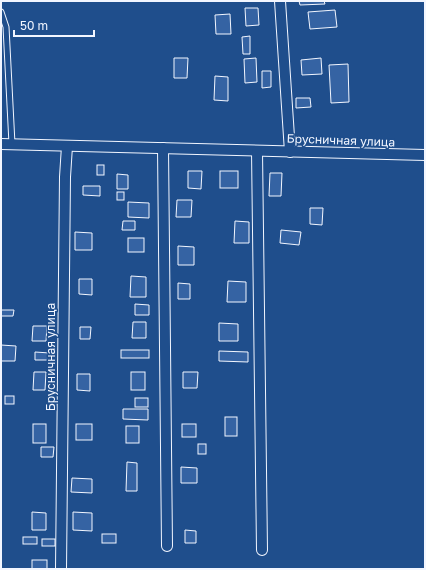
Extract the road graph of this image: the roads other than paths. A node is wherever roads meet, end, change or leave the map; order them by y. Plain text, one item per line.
1 (280, 1) edge
2 (1, 12) edge
3 (1, 144) edge
4 (12, 144) junction
5 (67, 146) junction
6 (163, 148) junction
7 (257, 151) junction
8 (290, 152) junction
9 (425, 155) edge
10 (167, 546) dead end
11 (262, 550) dead end
12 (61, 569) edge

1 - 8 street
2 - 4 lane
3 - 4 street, Брусничная улица
4 - 5 street, Брусничная улица
5 - 6 street, Брусничная улица
5 - 12 street, Брусничная улица
6 - 7 street, Брусничная улица
6 - 10 street
7 - 8 street, Брусничная улица
7 - 11 street
8 - 9 street, Брусничная улица

